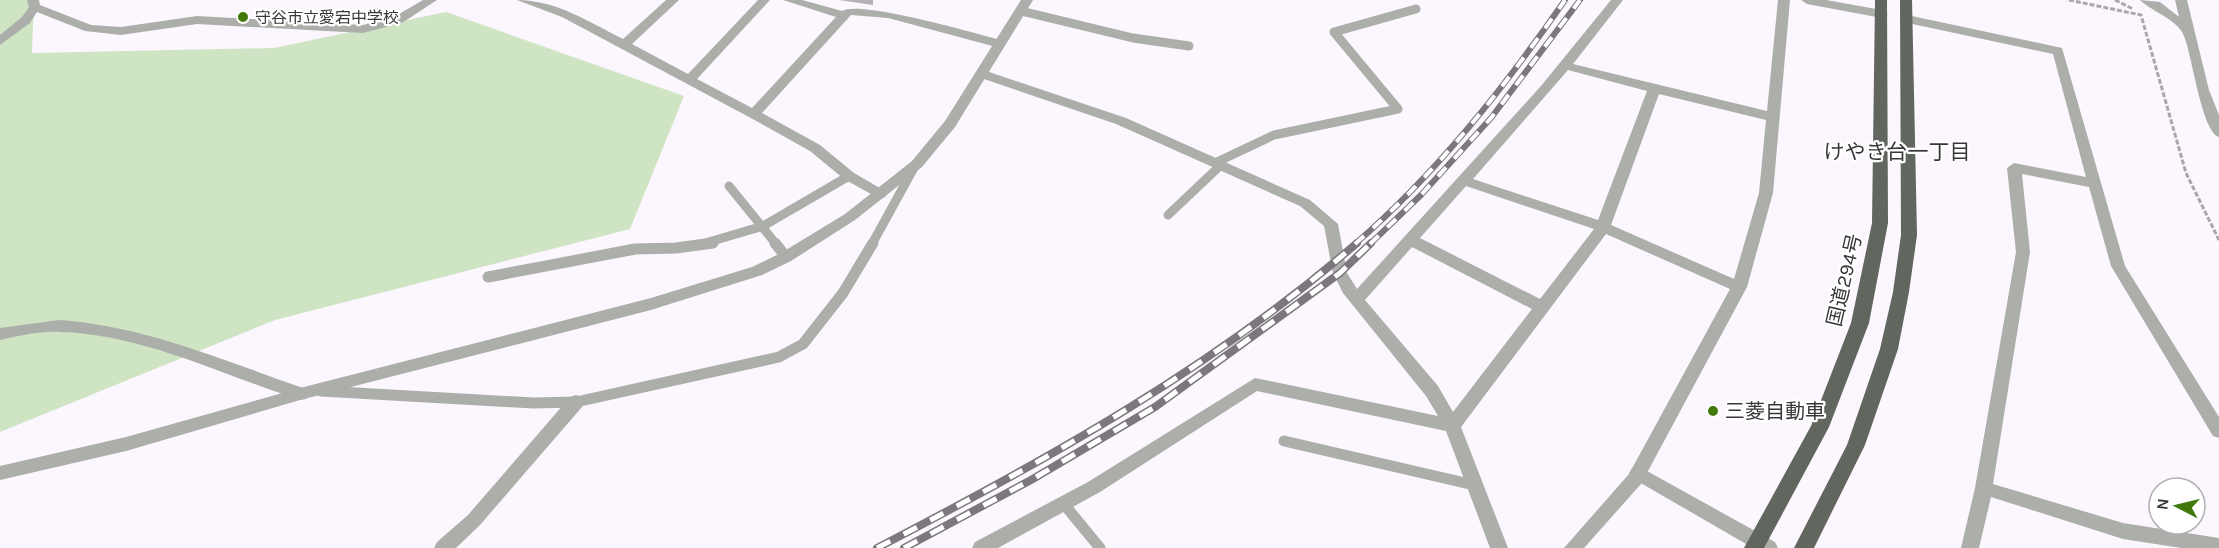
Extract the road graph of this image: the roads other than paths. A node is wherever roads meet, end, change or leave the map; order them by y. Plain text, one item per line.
1 (432, 0) edge
2 (523, 0) edge
3 (673, 0) edge
4 (764, 0) edge
5 (789, 0) edge
6 (1617, 0) edge
7 (1784, 0) edge
8 (1808, 0) edge
9 (2146, 0) edge
10 (2181, 0) edge
11 (34, 4) edge
12 (1024, 6) edge
13 (1881, 7) edge
14 (1416, 9) dead end
15 (1906, 10) edge
16 (844, 15) junction
17 (2187, 30) junction
18 (0, 41) edge
19 (1000, 44) junction
20 (624, 45) junction
21 (1189, 46) dead end
22 (1564, 65) junction
23 (982, 74) junction
24 (690, 79) junction
25 (1654, 89) junction
26 (754, 114) junction
27 (1773, 117) junction
28 (2219, 133) edge
29 (1220, 163) junction
30 (916, 164) junction
31 (849, 176) junction
32 (1466, 181) junction
33 (2096, 184) junction
34 (729, 186) dead end
35 (880, 194) junction
36 (1168, 215) dead end
37 (763, 226) junction
38 (1602, 227) junction
39 (1411, 240) junction
40 (786, 257) junction
41 (488, 277) dead end
42 (1739, 287) junction
43 (1356, 300) junction
44 (1542, 307) junction
45 (0, 334) edge
46 (308, 392) junction
47 (576, 402) junction
48 (1452, 426) junction
49 (2219, 432) edge
50 (1284, 441) dead end
51 (0, 472) edge
52 (1638, 473) junction
53 (1474, 485) junction
54 (1984, 488) junction
55 (1063, 503) junction
56 (1760, 546) edge
57 (2219, 546) edge
58 (443, 548) edge
59 (981, 548) edge
60 (1100, 548) edge
61 (1499, 548) edge
62 (1573, 548) edge
63 (1804, 548) edge
64 (1970, 548) edge

1 - 11 street
2 - 20 street
3 - 20 street
4 - 24 street
5 - 16 street
6 - 22 street
7 - 27 street
8 - 13 street
9 - 17 street
10 - 17 street
11 - 18 street
12 - 19 street
12 - 21 lane
13 - 56 highway, 国道294号
14 - 29 lane
15 - 33 street
15 - 63 highway
16 - 19 street
16 - 26 street
17 - 28 street
19 - 23 street
20 - 24 street
22 - 25 street
22 - 32 street
23 - 29 street
23 - 30 street
24 - 26 street
25 - 27 street
25 - 38 street
26 - 31 street
27 - 42 street
29 - 36 lane
29 - 43 street
30 - 35 street
30 - 47 lane
31 - 35 street
31 - 37 lane
32 - 38 street
32 - 39 street
33 - 49 street
33 - 54 street
34 - 37 lane
35 - 40 street
37 - 40 lane
37 - 41 lane
38 - 42 street
38 - 44 street
39 - 43 street
39 - 44 street
40 - 46 street
42 - 52 street
43 - 48 street
44 - 48 street
45 - 46 street
46 - 47 lane
46 - 51 street
47 - 58 street
48 - 53 street
48 - 55 street
50 - 53 lane
52 - 56 street
52 - 62 street
53 - 61 street
54 - 57 street
54 - 64 street
55 - 59 street
55 - 60 lane

